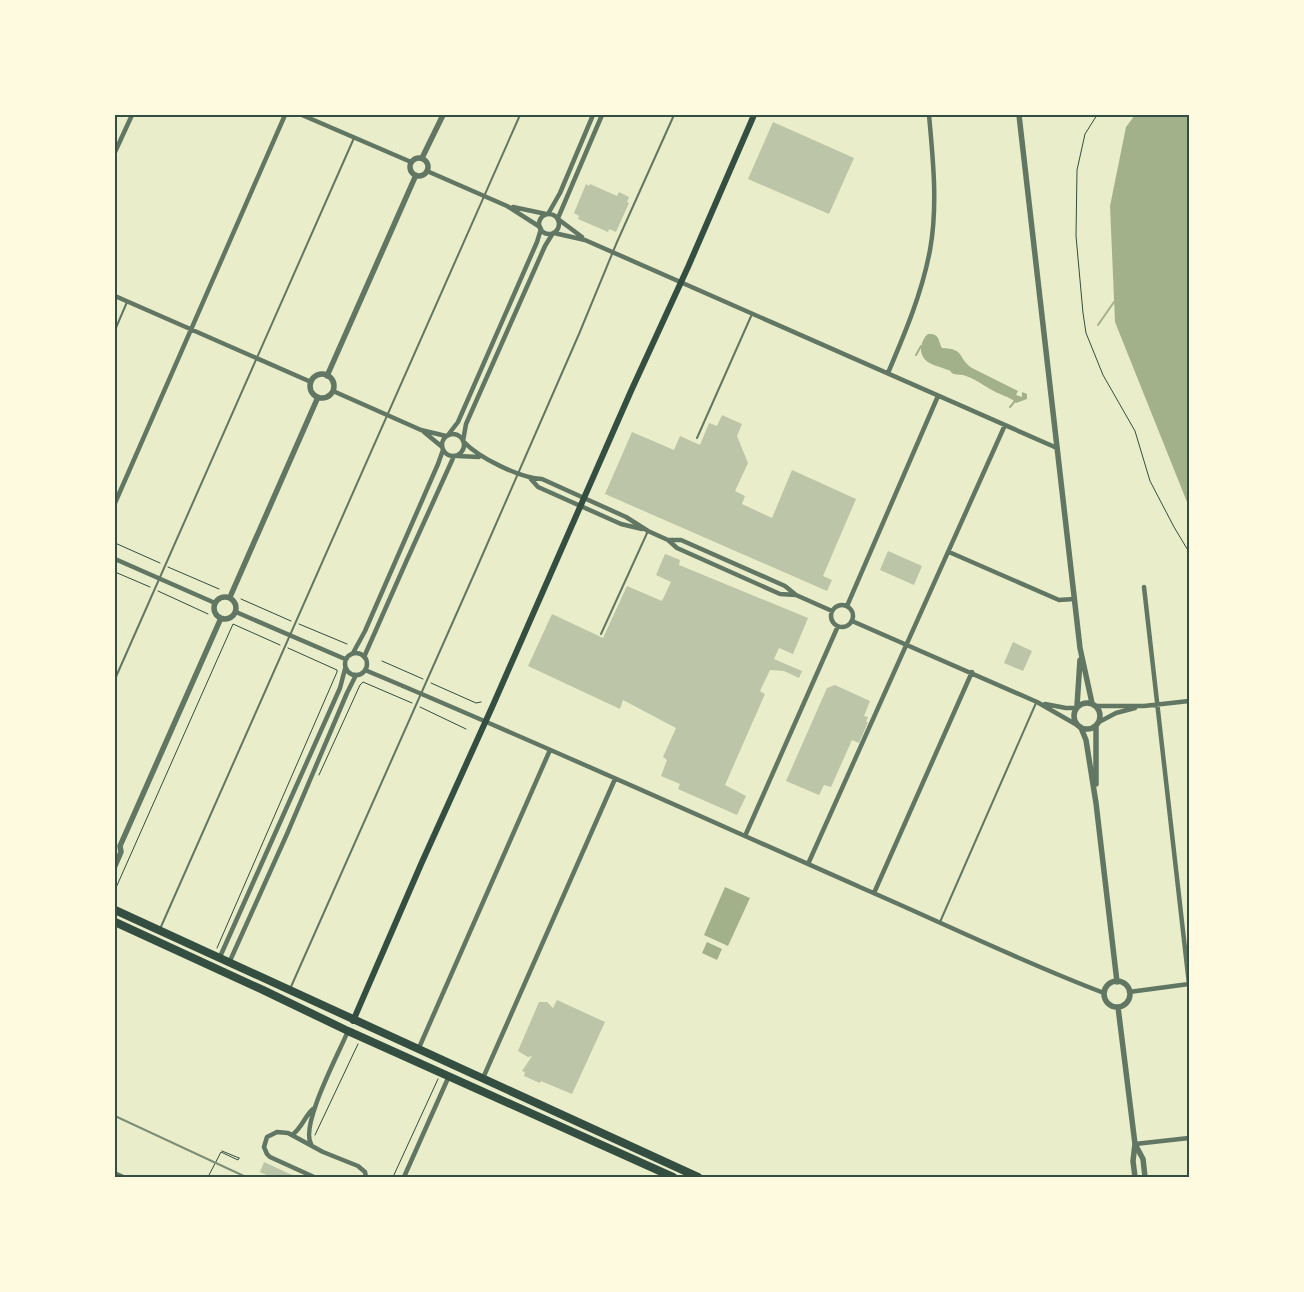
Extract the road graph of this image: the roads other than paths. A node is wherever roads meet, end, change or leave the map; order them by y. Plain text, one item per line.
1 (132, 115) edge
2 (285, 115) edge
3 (302, 115) edge
4 (443, 115) edge
5 (520, 115) edge
6 (593, 115) edge
7 (602, 115) edge
8 (674, 115) edge
9 (754, 115) edge
10 (929, 115) edge
11 (1019, 115) edge
12 (585, 133) junction
13 (593, 136) junction
14 (354, 138) junction
15 (115, 152) edge
16 (422, 158) junction
17 (411, 162) junction
18 (572, 164) junction
19 (579, 167) junction
20 (427, 170) junction
21 (416, 175) junction
22 (485, 196) junction
23 (507, 206) junction
24 (547, 214) junction
25 (558, 218) junction
26 (540, 228) junction
27 (554, 233) junction
28 (585, 240) junction
29 (613, 252) junction
30 (519, 281) junction
31 (680, 282) junction
32 (528, 284) junction
33 (115, 296) edge
34 (128, 301) junction
35 (505, 312) junction
36 (752, 314) junction
37 (514, 316) junction
38 (191, 329) junction
39 (115, 330) edge
40 (488, 352) junction
41 (496, 356) junction
42 (257, 358) junction
43 (888, 373) junction
44 (327, 376) junction
45 (311, 382) junction
46 (474, 384) junction
47 (483, 388) junction
48 (332, 391) junction
49 (938, 396) junction
50 (318, 398) junction
51 (388, 415) junction
52 (1005, 425) junction
53 (421, 430) junction
54 (447, 436) junction
55 (697, 438) dead end
56 (463, 442) junction
57 (442, 448) junction
58 (1057, 448) junction
59 (455, 456) junction
60 (483, 458) junction
61 (518, 473) junction
62 (530, 478) junction
63 (424, 498) junction
64 (584, 498) junction
65 (432, 502) junction
66 (115, 503) edge
67 (581, 506) junction
68 (648, 531) junction
69 (409, 532) junction
70 (417, 536) junction
71 (668, 540) junction
72 (949, 552) junction
73 (115, 559) edge
74 (392, 571) junction
75 (400, 574) junction
76 (159, 578) junction
77 (1144, 587) dead end
78 (796, 595) junction
79 (230, 597) junction
80 (1074, 599) junction
81 (215, 603) junction
82 (378, 603) junction
83 (386, 606) junction
84 (846, 606) junction
85 (832, 610) junction
86 (236, 612) junction
87 (220, 618) junction
88 (852, 620) junction
89 (838, 626) junction
90 (601, 634) dead end
91 (290, 636) junction
92 (908, 644) junction
93 (1080, 648) junction
94 (353, 653) junction
95 (364, 657) junction
96 (345, 659) junction
97 (346, 669) junction
98 (365, 670) junction
99 (972, 672) junction
100 (356, 675) junction
101 (115, 679) edge
102 (420, 694) junction
103 (1189, 700) edge
104 (1037, 702) junction
105 (1157, 704) junction
106 (1094, 705) junction
107 (1144, 706) junction
108 (1077, 707) junction
109 (327, 718) junction
110 (335, 721) junction
111 (486, 721) junction
112 (1097, 724) junction
113 (1079, 727) junction
114 (550, 750) junction
115 (311, 754) junction
116 (320, 757) junction
117 (615, 779) junction
118 (293, 794) junction
119 (302, 798) junction
120 (1096, 803) junction
121 (277, 829) junction
122 (287, 834) junction
123 (745, 836) junction
124 (118, 848) edge
125 (808, 864) junction
126 (115, 866) edge
127 (259, 869) junction
128 (269, 874) junction
129 (874, 893) junction
130 (243, 906) junction
131 (115, 910) edge
132 (253, 910) junction
133 (115, 922) edge
134 (940, 922) junction
135 (160, 931) junction
136 (219, 958) junction
137 (229, 963) junction
138 (1116, 982) junction
139 (1189, 984) edge
140 (289, 991) junction
141 (1129, 992) junction
142 (1104, 993) junction
143 (1118, 1007) junction
144 (353, 1020) junction
145 (348, 1032) junction
146 (418, 1050) junction
147 (449, 1076) junction
148 (483, 1078) junction
149 (478, 1090) junction
150 (313, 1109) junction
151 (292, 1135) junction
152 (1189, 1138) edge
153 (311, 1144) junction
154 (1135, 1144) junction
155 (115, 1174) edge
156 (122, 1177) edge
157 (314, 1177) edge
158 (366, 1177) edge
159 (404, 1177) edge
160 (674, 1177) edge
161 (698, 1177) edge
162 (1135, 1177) edge
163 (1145, 1177) edge

1 - 15 street
2 - 38 street
3 - 14 street
4 - 16 street
5 - 22 lane
6 - 12 street
7 - 13 street
8 - 29 lane
9 - 31 main road
10 - 43 street
11 - 58 street
12 - 13 street
12 - 18 street
13 - 19 street
14 - 17 street
14 - 42 lane
16 - 17 street
16 - 20 street
17 - 21 street
18 - 19 street
18 - 24 street
19 - 25 street
20 - 21 street
20 - 22 street
21 - 44 street
22 - 23 street
22 - 51 lane
23 - 24 street
23 - 26 street
24 - 25 street
24 - 26 street
25 - 27 street
25 - 28 street
26 - 27 street
26 - 30 street
27 - 28 street
27 - 32 street
28 - 29 street
29 - 31 street
29 - 61 lane
30 - 32 street
30 - 35 street
31 - 36 street
31 - 64 main road
32 - 37 street
33 - 34 street
34 - 38 street
34 - 39 lane
35 - 37 street
35 - 40 street
36 - 43 street
36 - 55 lane
37 - 41 street
38 - 42 street
38 - 66 street
40 - 41 street
40 - 46 street
41 - 47 street
42 - 45 street
42 - 76 lane
43 - 49 street
44 - 45 street
44 - 48 street
45 - 50 street
46 - 47 street
46 - 54 street
47 - 56 street
48 - 50 street
48 - 51 street
49 - 52 street
49 - 84 street
50 - 79 street
51 - 53 street
51 - 91 lane
52 - 58 street
52 - 72 street
53 - 54 street
53 - 57 street
54 - 56 street
54 - 57 street
56 - 59 street
56 - 60 street
57 - 59 street
57 - 63 street
58 - 80 street
59 - 60 street
59 - 65 street
60 - 61 street
61 - 62 street
61 - 102 lane
62 - 64 street
62 - 67 street
63 - 65 street
63 - 69 street
64 - 67 main road
64 - 68 street
65 - 70 street
67 - 68 street
67 - 111 main road
68 - 71 street
68 - 90 lane
69 - 70 street
69 - 74 street
70 - 75 street
71 - 78 street
71 - 78 street
72 - 80 street
72 - 92 street
73 - 76 street
74 - 75 street
74 - 82 street
75 - 83 street
76 - 81 street
76 - 101 lane
77 - 105 street
78 - 85 street
79 - 81 street
79 - 86 street
80 - 93 street
81 - 87 street
82 - 83 street
82 - 94 street
83 - 95 street
84 - 85 street
84 - 88 street
85 - 89 street
86 - 87 street
86 - 91 street
87 - 124 street
88 - 89 street
88 - 92 street
89 - 123 street
91 - 96 street
91 - 135 lane
92 - 99 street
92 - 125 street
93 - 106 street
93 - 108 street
94 - 95 street
94 - 96 street
95 - 98 street
96 - 97 street
97 - 100 street
97 - 109 street
98 - 100 street
98 - 102 street
99 - 104 street
99 - 129 street
100 - 110 street
102 - 111 street
102 - 140 lane
103 - 105 street
104 - 108 street
104 - 113 street
104 - 134 lane
105 - 107 street
105 - 139 street
106 - 107 street
106 - 108 street
106 - 112 street
107 - 112 street
108 - 113 street
109 - 110 street
109 - 115 street
110 - 116 street
111 - 114 street
111 - 144 main road
112 - 113 street
112 - 120 street
113 - 120 street
114 - 117 street
114 - 146 street
115 - 116 street
115 - 118 street
116 - 119 street
117 - 123 street
117 - 148 street
118 - 119 street
118 - 121 street
119 - 122 street
120 - 138 street
121 - 122 street
121 - 127 street
122 - 128 street
123 - 125 street
124 - 126 street
125 - 129 street
127 - 128 street
127 - 130 street
128 - 132 street
129 - 134 street
130 - 132 street
130 - 136 street
131 - 135 highway
132 - 137 street
133 - 145 highway
134 - 142 street
135 - 136 highway
136 - 137 highway
137 - 140 highway
138 - 141 street
138 - 142 street
139 - 141 street
140 - 144 highway
141 - 143 street
142 - 143 street
143 - 154 street
144 - 145 highway
144 - 146 highway
145 - 147 highway
145 - 150 street
146 - 148 highway
147 - 149 highway
147 - 159 street
148 - 149 highway
148 - 161 highway
149 - 160 highway
150 - 151 street
150 - 153 street
151 - 153 street
151 - 157 street
152 - 154 street
153 - 158 street
154 - 162 street
154 - 163 street
155 - 156 street

